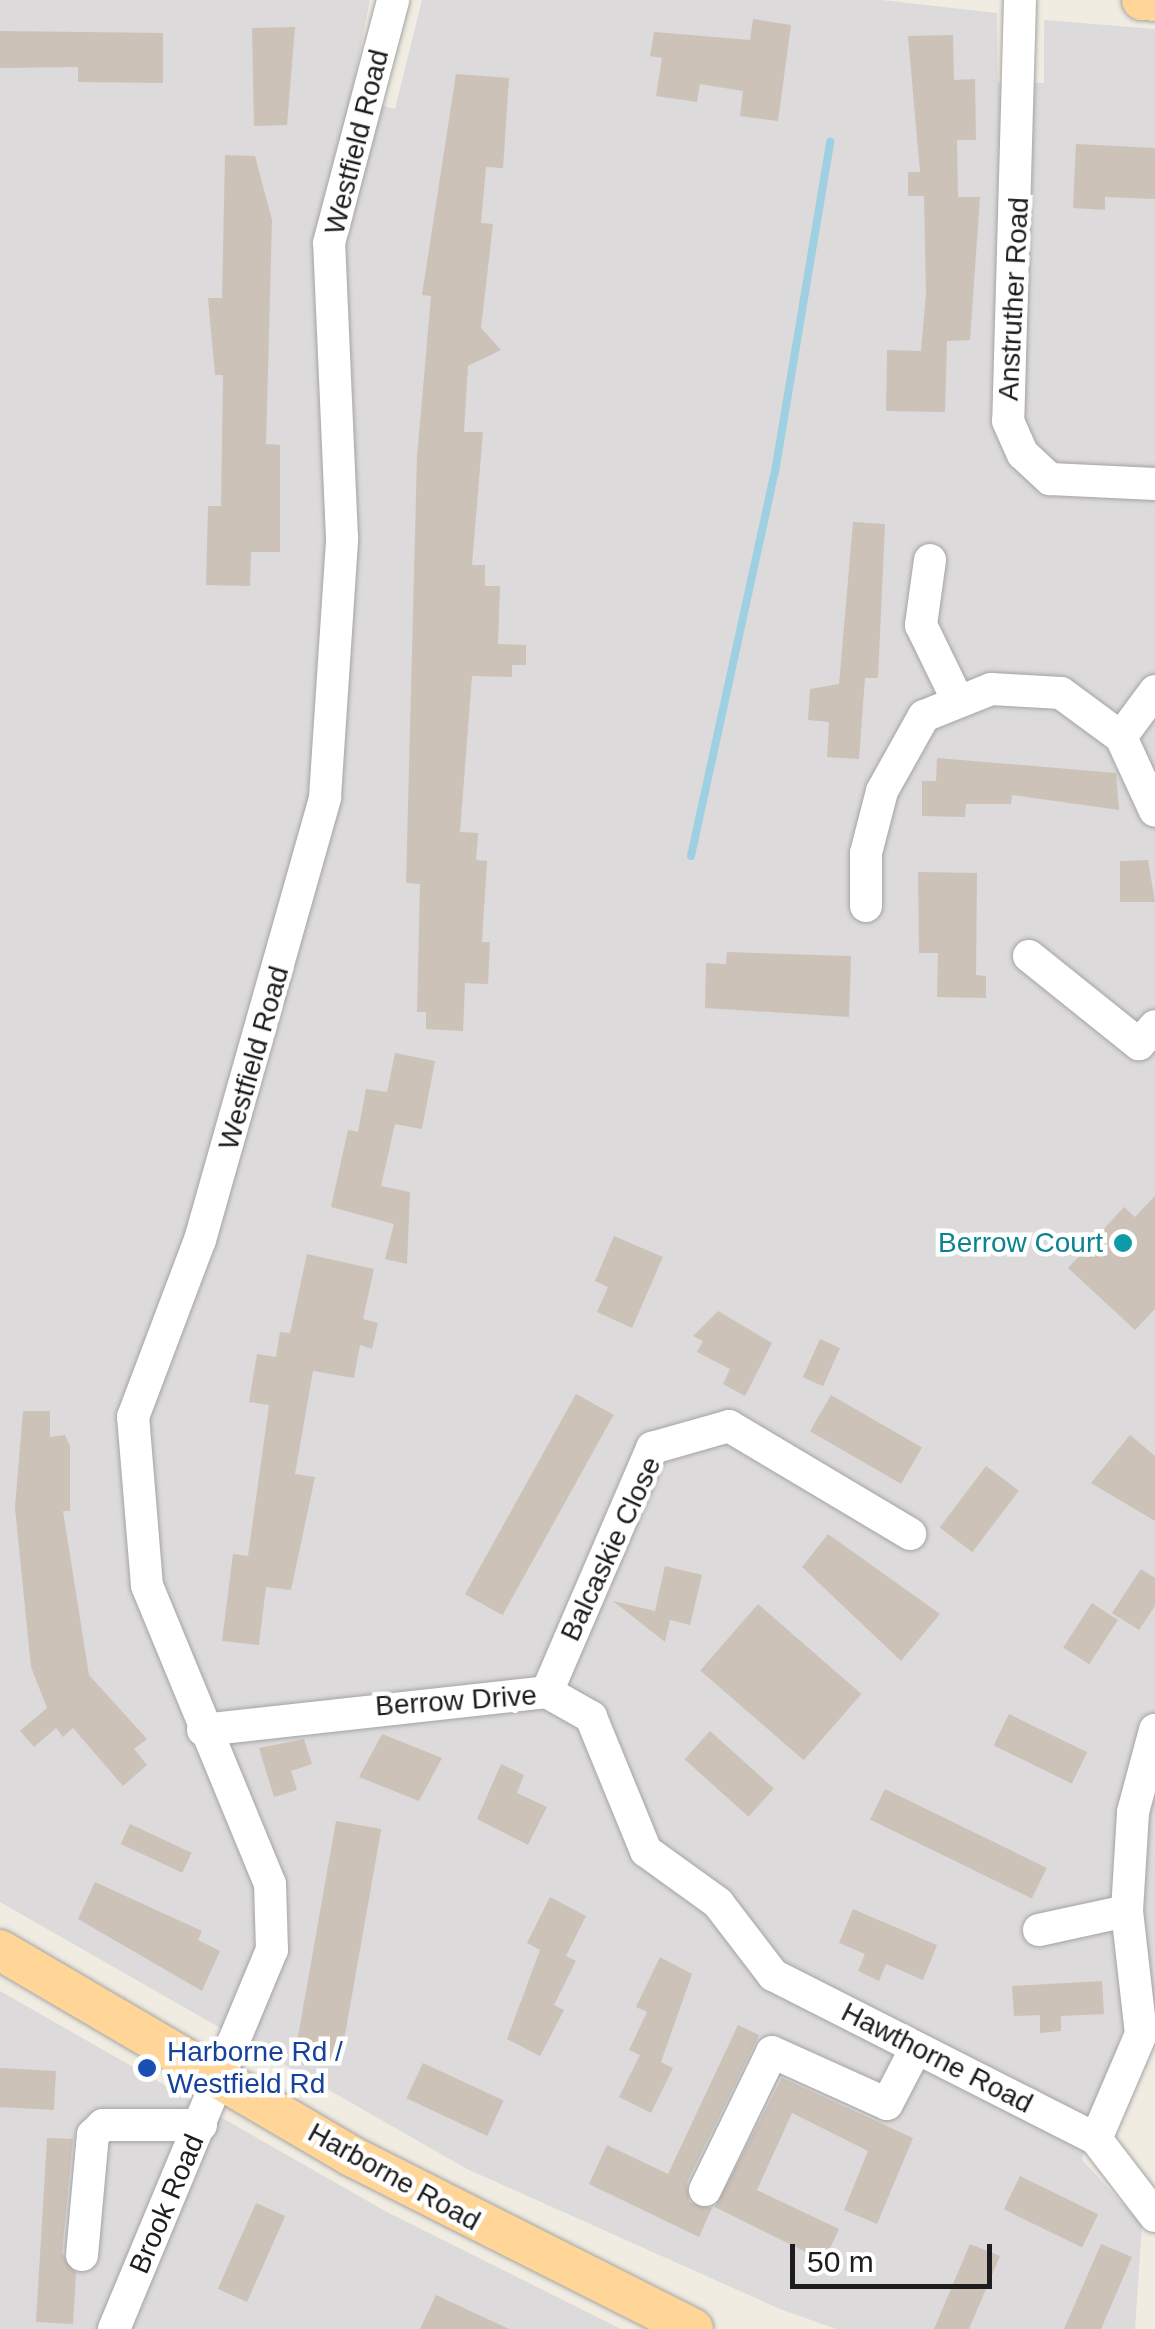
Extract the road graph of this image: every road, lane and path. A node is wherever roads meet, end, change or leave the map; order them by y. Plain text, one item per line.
1 (394, 0) edge
2 (1020, 0) edge
3 (1142, 0) edge
4 (1155, 1) edge
5 (1155, 484) edge
6 (930, 560) dead end
7 (1155, 691) edge
8 (956, 697) junction
9 (1121, 737) junction
10 (1155, 812) edge
11 (866, 906) dead end
12 (1028, 956) dead end
13 (1155, 1026) edge
14 (910, 1534) dead end
15 (547, 1692) junction
16 (203, 1730) junction
17 (1155, 1730) edge
18 (718, 1903) joint
19 (1127, 1911) junction
20 (1039, 1930) dead end
21 (0, 1950) edge
22 (1148, 2035) edge
23 (916, 2048) junction
24 (220, 2079) junction
25 (201, 2125) junction
26 (1096, 2139) junction
27 (705, 2190) dead end
28 (1155, 2216) edge
29 (82, 2255) dead end
30 (114, 2329) edge
31 (693, 2329) edge

1 - 16 street, Westfield Road
2 - 5 street, Anstruther Road
3 - 4 main road
6 - 8 street
7 - 9 street
8 - 9 street
8 - 11 street
9 - 10 street
12 - 13 street
14 - 15 street, Balcaskie Close
15 - 16 street, Berrow Drive
15 - 18 street, Berrow Drive
16 - 24 street, Westfield Road
17 - 19 street
18 - 23 street, Hawthorne Road
19 - 20 street
19 - 22 street
21 - 24 main road, Harborne Road
22 - 26 street
23 - 26 street, Hawthorne Road
23 - 27 street
24 - 25 street, Brook Road
24 - 31 main road, Harborne Road
25 - 29 street
25 - 30 street, Brook Road
26 - 28 street, Hawthorne Road

